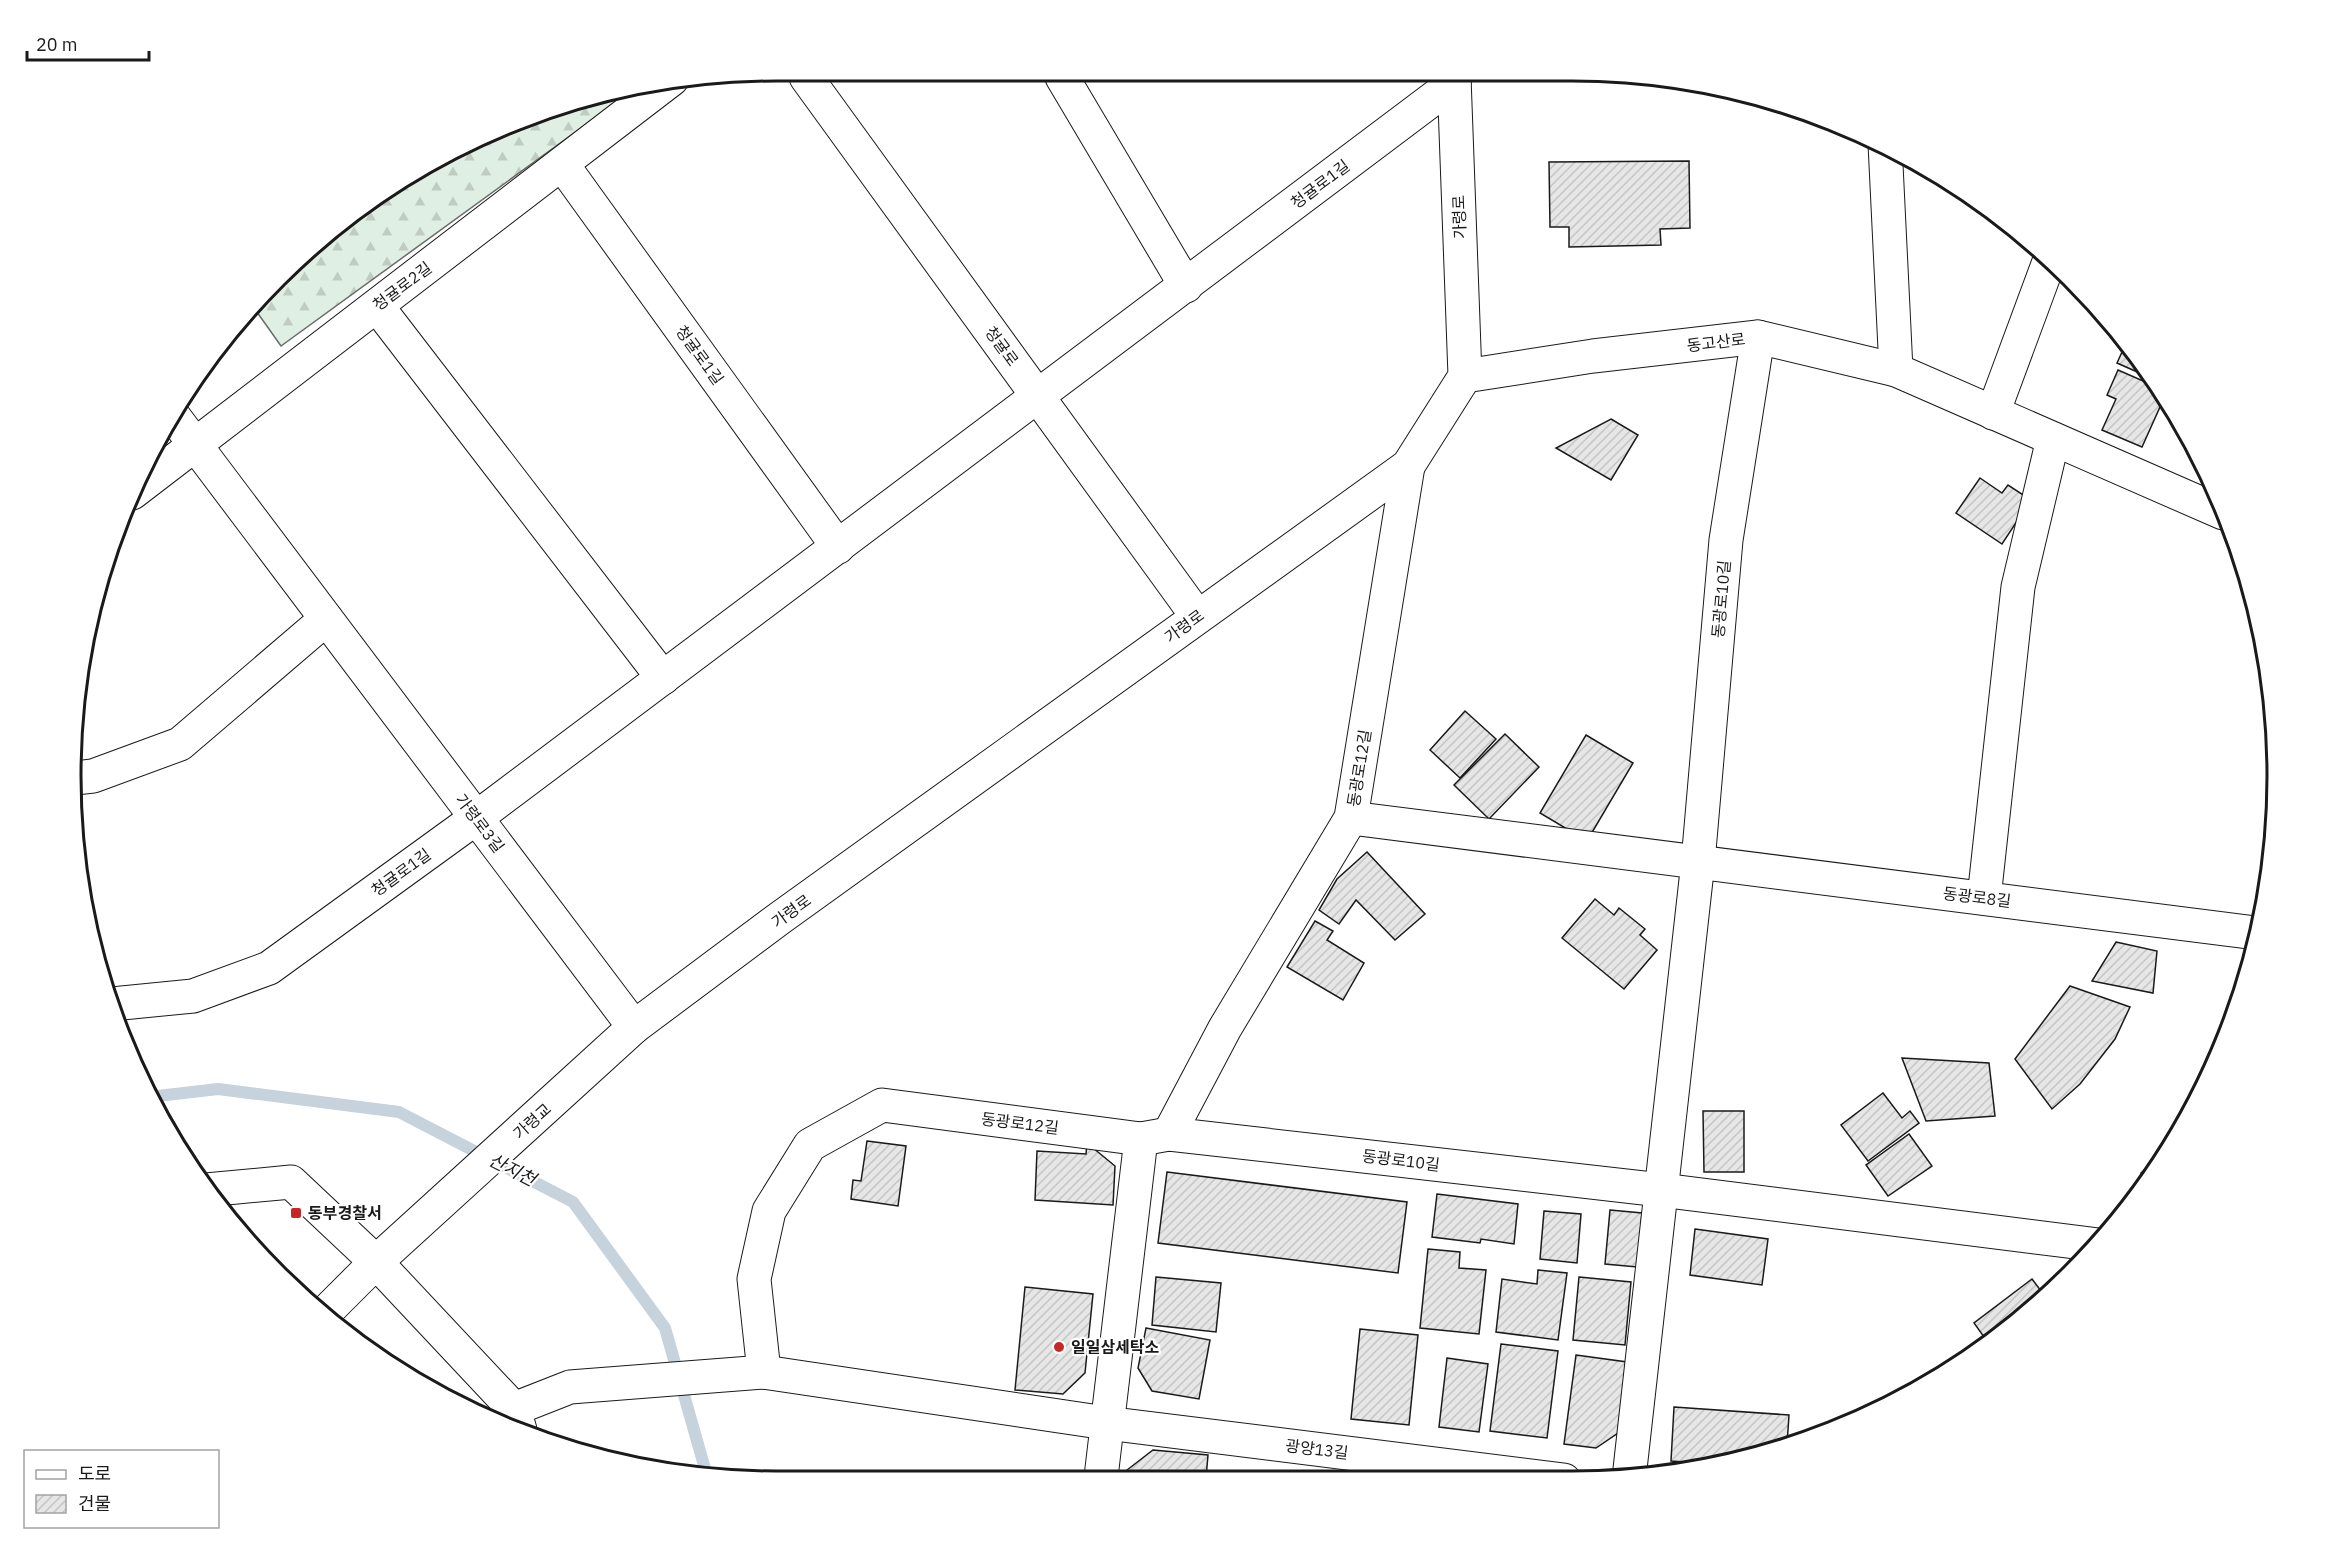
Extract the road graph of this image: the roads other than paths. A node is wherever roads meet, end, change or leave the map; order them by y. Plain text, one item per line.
1 (809, 81) edge
2 (1064, 81) edge
3 (1453, 81) edge
4 (1454, 81) edge
5 (656, 92) edge
6 (1887, 157) edge
7 (562, 164) junction
8 (2046, 269) edge
9 (1186, 285) junction
10 (377, 306) junction
11 (1758, 337) junction
12 (1896, 370) junction
13 (1465, 376) junction
14 (1039, 396) junction
15 (1993, 413) junction
16 (178, 422) edge
17 (2053, 439) junction
18 (195, 445) junction
19 (1408, 466) junction
20 (147, 481) edge
21 (2213, 509) edge
22 (837, 547) junction
23 (1197, 616) junction
24 (326, 619) junction
25 (663, 678) junction
26 (81, 777) edge
27 (476, 818) junction
28 (1351, 818) junction
29 (1698, 862) junction
30 (1984, 898) junction
31 (2249, 932) edge
32 (120, 1003) edge
33 (634, 1027) junction
34 (1155, 1136) junction
35 (218, 1189) edge
36 (1661, 1190) junction
37 (2086, 1243) edge
38 (376, 1262) junction
39 (330, 1308) edge
40 (764, 1372) junction
41 (517, 1420) edge
42 (1106, 1424) junction
43 (1630, 1469) edge
44 (1102, 1471) edge
45 (1490, 1471) edge

1 - 14 street, 청귤로
2 - 9 street
3 - 9 street, 청귤로1길
4 - 13 street, 가령로
5 - 7 street, 청귤로2길
6 - 12 street
7 - 10 street, 청귤로2길
7 - 22 street, 청귤로1길
8 - 15 street
9 - 14 street, 청귤로1길
10 - 18 street, 청귤로2길
10 - 25 street
11 - 12 street, 동고산로
11 - 13 street, 동고산로
11 - 29 street, 동광로10길
12 - 15 street, 동고산로
13 - 19 street, 가령로
14 - 22 street, 청귤로1길
14 - 23 street, 청귤로
15 - 17 street, 동고산로
16 - 18 street, 가령로3길
17 - 21 street, 동고산로
17 - 30 street
18 - 20 street, 청귤로2길
18 - 24 street, 가령로3길
19 - 23 street, 가령로
19 - 28 street, 동광로12길
22 - 25 street, 청귤로1길
23 - 33 street, 가령로
24 - 26 street
24 - 27 street, 가령로3길
25 - 27 street, 청귤로1길
27 - 32 street, 청귤로1길
27 - 33 street, 가령로3길
28 - 29 street
28 - 34 street, 동광로12길
29 - 30 street, 동광로8길
29 - 36 street, 동광로10길
30 - 31 street, 동광로8길
33 - 38 street, 가령교
34 - 36 street, 동광로10길
34 - 40 street, 동광로12길
34 - 42 street, 동광로12길
35 - 38 street
36 - 37 street
36 - 43 street, 동광로10길
38 - 39 street
38 - 41 street
40 - 41 street, 광양13길
40 - 42 street, 광양13길
42 - 44 street, 동광로12길
42 - 45 street, 광양13길

